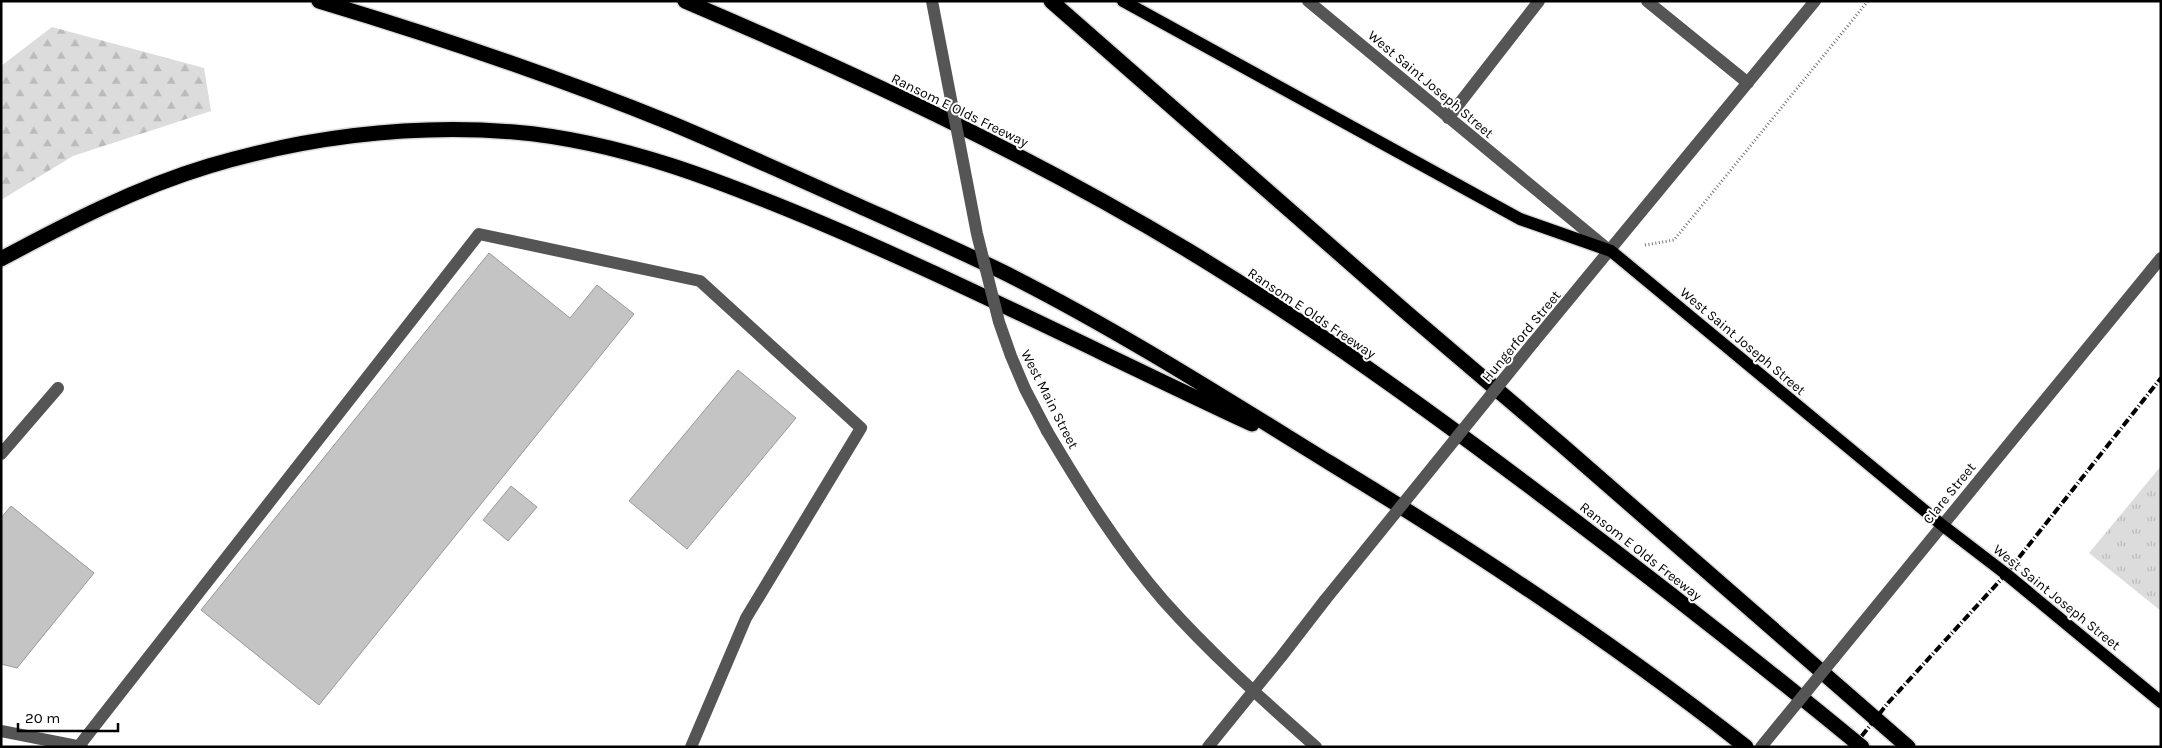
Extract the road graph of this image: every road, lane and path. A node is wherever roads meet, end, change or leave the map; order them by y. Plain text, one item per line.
1 (319, 1) edge
2 (685, 1) edge
3 (932, 1) edge
4 (1051, 1) edge
5 (1123, 1) edge
6 (1308, 1) edge
7 (1539, 1) edge
8 (1647, 1) edge
9 (1815, 1) edge
10 (1868, 1) edge
11 (1748, 83) junction
12 (1448, 118) junction
13 (1611, 251) junction
14 (2161, 258) edge
15 (1, 259) edge
16 (58, 388) dead end
17 (1309, 450) junction
18 (1, 454) edge
19 (1942, 525) junction
20 (1253, 692) junction
21 (2161, 702) edge
22 (1, 731) edge
23 (80, 746) edge
24 (691, 747) edge
25 (1208, 747) edge
26 (1316, 747) edge
27 (1746, 747) edge
28 (1761, 747) edge
29 (1862, 747) edge
30 (1908, 747) edge

1 - 17 highway
2 - 29 highway, Ransom E Olds Freeway
3 - 20 street, West Main Street, bridge
4 - 30 highway
5 - 13 main road
6 - 12 street, West Saint Joseph Street
7 - 12 street
8 - 11 street
9 - 11 street, Hungerford Street
10 - 13 path
11 - 13 street, Hungerford Street
12 - 13 street, West Saint Joseph Street
13 - 19 main road, West Saint Joseph Street
13 - 20 street, Hungerford Street, bridge
14 - 19 street, Clare Street
15 - 17 highway
16 - 18 street
17 - 27 highway
19 - 21 main road, West Saint Joseph Street
19 - 28 street, Clare Street, bridge
20 - 25 street
20 - 26 street, West Main Street
22 - 23 street
23 - 24 street

